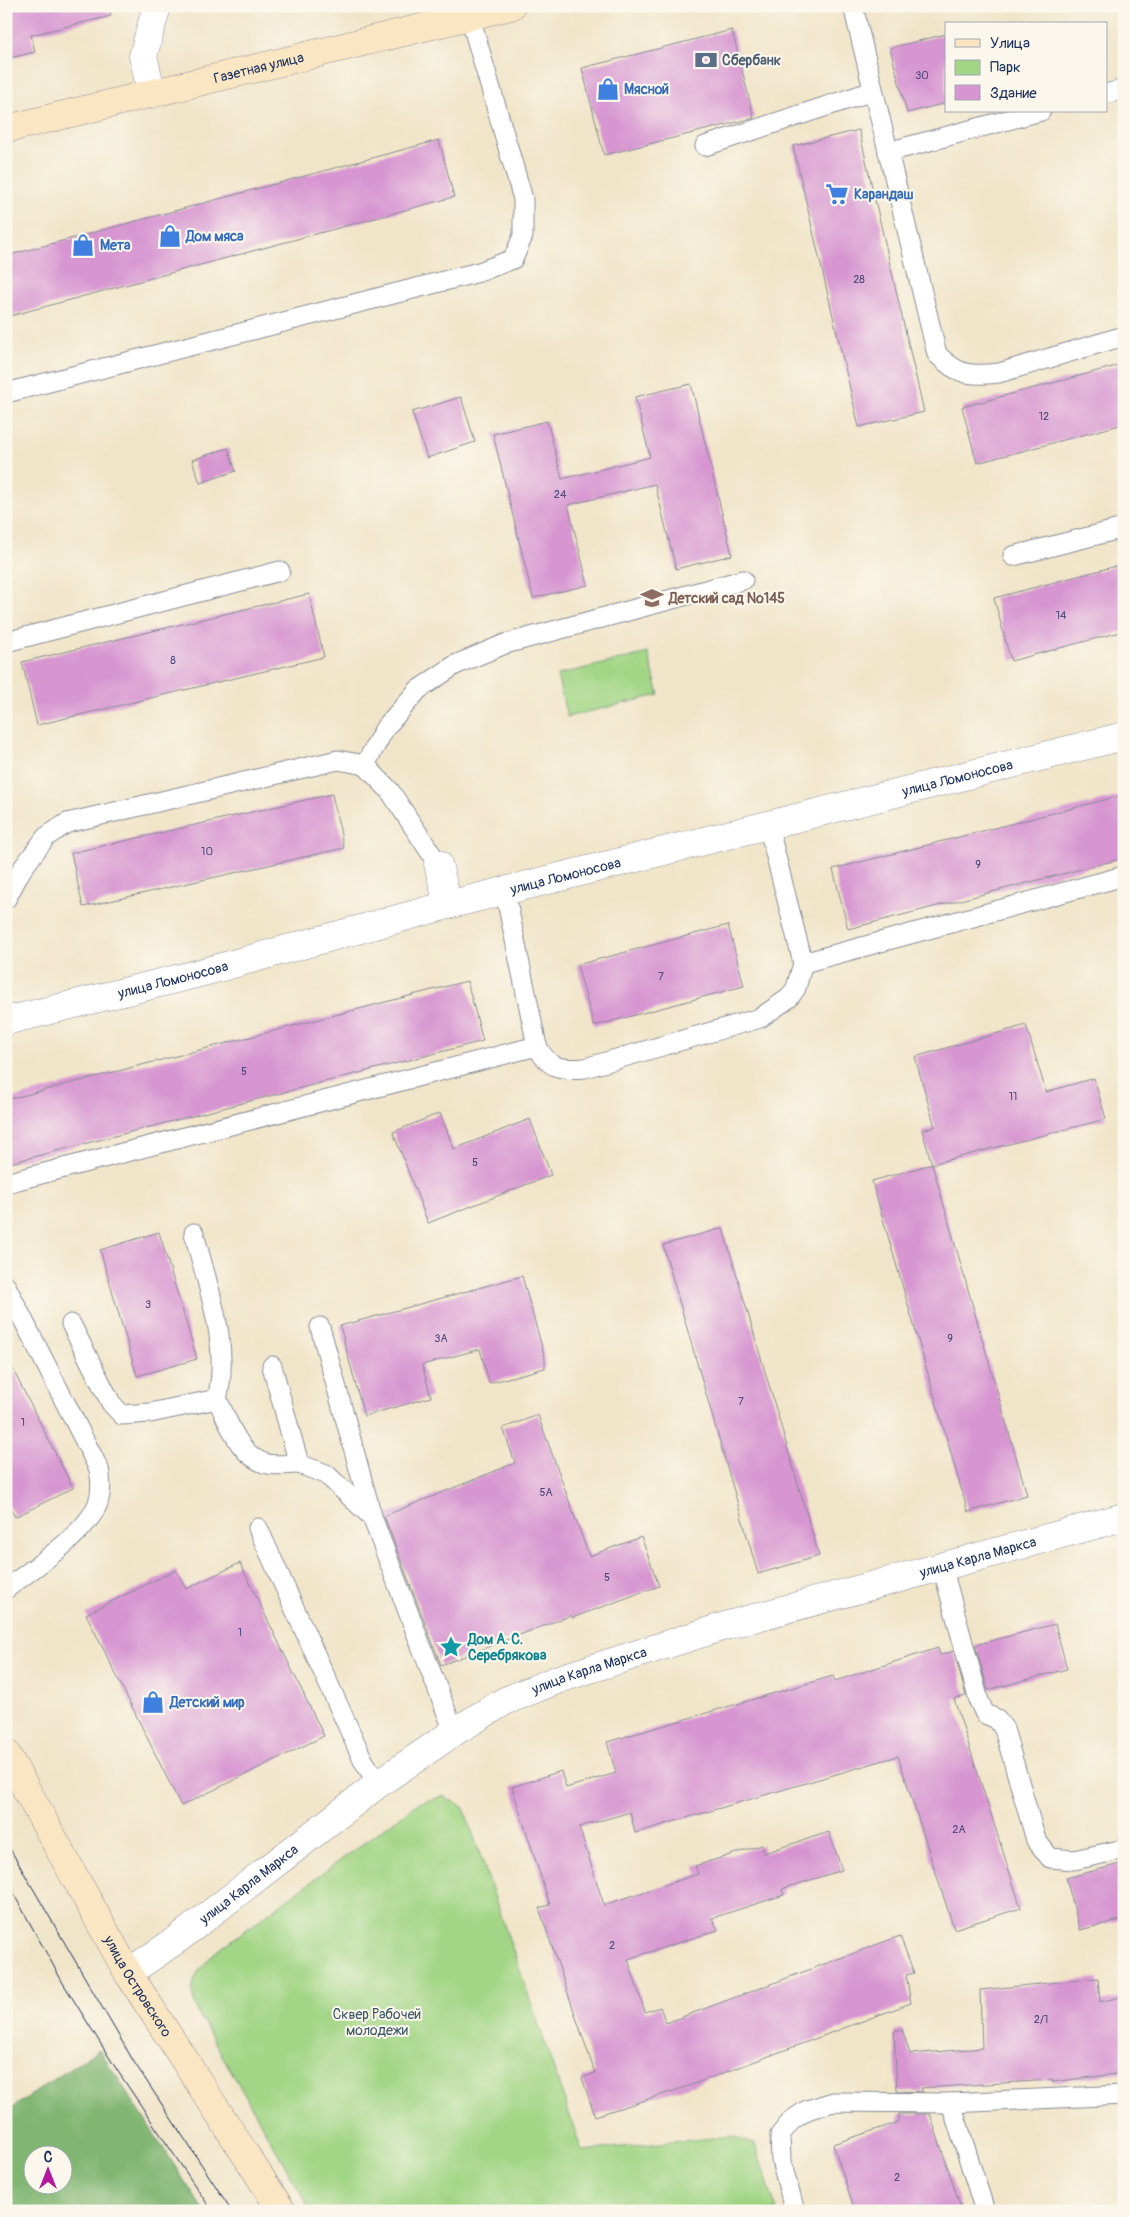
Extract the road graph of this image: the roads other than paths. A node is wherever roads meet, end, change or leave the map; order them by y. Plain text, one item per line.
1 (157, 6) edge
2 (511, 6) edge
3 (853, 6) edge
4 (470, 17) junction
5 (1124, 89) edge
6 (873, 91) junction
7 (1108, 93) edge
8 (152, 94) junction
9 (1037, 112) edge
10 (6, 129) edge
11 (705, 146) dead end
12 (888, 152) junction
13 (1124, 336) edge
14 (6, 393) edge
15 (1124, 528) edge
16 (1013, 556) dead end
17 (280, 571) dead end
18 (743, 580) dead end
19 (6, 642) edge
20 (1124, 736) edge
21 (365, 765) junction
22 (768, 825) junction
23 (438, 864) joint
24 (1124, 876) edge
25 (506, 892) junction
26 (6, 899) edge
27 (448, 906) junction
28 (803, 963) junction
29 (6, 1021) edge
30 (537, 1046) junction
31 (6, 1183) edge
32 (194, 1233) dead end
33 (6, 1286) edge
34 (71, 1324) dead end
35 (320, 1327) dead end
36 (272, 1366) dead end
37 (216, 1399) junction
38 (299, 1464) junction
39 (1124, 1517) edge
40 (372, 1518) junction
41 (258, 1528) dead end
42 (942, 1566) junction
43 (6, 1589) edge
44 (454, 1732) junction
45 (6, 1754) edge
46 (378, 1784) junction
47 (1124, 1849) edge
48 (128, 1973) junction
49 (1124, 2095) edge
50 (951, 2103) junction
51 (282, 2211) edge
52 (795, 2211) edge
53 (985, 2211) edge

1 - 8 street
2 - 4 main road, Газетная улица
3 - 6 lane
4 - 8 main road, Газетная улица
4 - 14 lane
5 - 7 lane
6 - 11 lane
6 - 12 lane
8 - 10 main road, Газетная улица
9 - 12 lane
12 - 13 lane
15 - 16 lane
17 - 19 lane
18 - 21 lane
20 - 22 street, улица Ломоносова
21 - 23 lane
21 - 26 lane
22 - 25 street, улица Ломоносова
22 - 28 lane
23 - 27 street
24 - 28 lane
25 - 27 street, улица Ломоносова
25 - 30 lane
27 - 29 street, улица Ломоносова
28 - 30 lane
30 - 31 lane
32 - 37 lane
33 - 43 lane
34 - 37 lane
35 - 40 lane
36 - 38 lane
37 - 38 lane
38 - 40 lane
39 - 42 street, улица Карла Маркса
40 - 44 lane
41 - 46 lane
42 - 44 street, улица Карла Маркса
42 - 47 lane
44 - 46 street, улица Карла Маркса
45 - 48 main road, улица Островского
46 - 48 street, улица Карла Маркса
48 - 51 main road, улица Островского
49 - 50 lane
50 - 52 lane
50 - 53 lane

